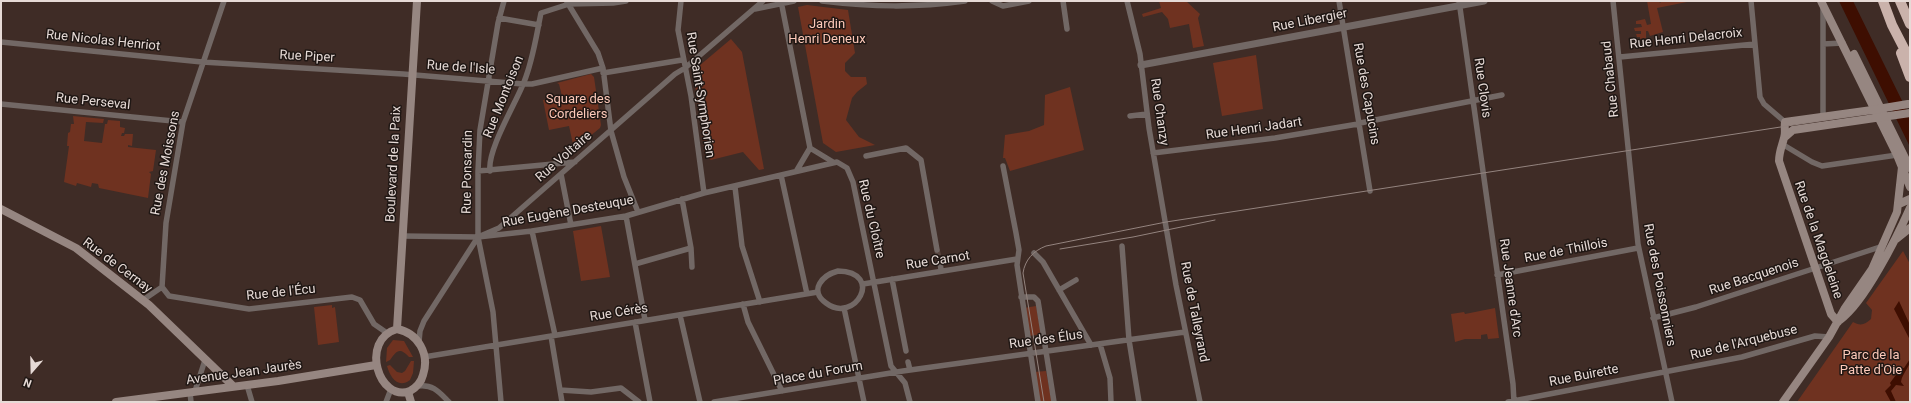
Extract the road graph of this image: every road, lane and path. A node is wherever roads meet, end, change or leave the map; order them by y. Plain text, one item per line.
1 (224, 1) edge
2 (417, 1) edge
3 (504, 1) edge
4 (626, 1) edge
5 (681, 1) edge
6 (762, 1) edge
7 (794, 1) edge
8 (822, 1) edge
9 (965, 1) edge
10 (992, 1) edge
11 (1028, 1) edge
12 (1063, 1) edge
13 (1127, 1) edge
14 (1339, 1) edge
15 (1484, 1) edge
16 (1613, 1) edge
17 (1750, 1) edge
18 (1883, 1) edge
19 (1900, 1) edge
20 (568, 2) edge
21 (781, 2) edge
22 (1823, 2) edge
23 (1459, 3) edge
24 (895, 4) edge
25 (753, 9) junction
26 (499, 18) junction
27 (1910, 24) edge
28 (538, 25) junction
29 (1892, 25) junction
30 (1343, 27) junction
31 (1067, 29) dead end
32 (1, 42) edge
33 (1843, 43) junction
34 (1755, 44) junction
35 (1823, 44) junction
36 (1620, 57) junction
37 (682, 60) junction
38 (1910, 60) edge
39 (202, 62) junction
40 (1141, 65) junction
41 (685, 68) junction
42 (603, 71) junction
43 (411, 75) junction
44 (1910, 77) edge
45 (487, 82) junction
46 (523, 84) junction
47 (1502, 95) dead end
48 (1473, 102) junction
49 (1, 104) edge
50 (1910, 104) edge
51 (1910, 113) edge
52 (1148, 114) junction
53 (1873, 114) junction
54 (1130, 116) dead end
55 (1823, 118) junction
56 (183, 122) junction
57 (1785, 122) junction
58 (1359, 123) junction
59 (611, 131) junction
60 (1783, 140) junction
61 (810, 148) junction
62 (1153, 153) junction
63 (1629, 154) joint
64 (1897, 155) junction
65 (866, 156) dead end
66 (576, 162) junction
67 (833, 162) junction
68 (1003, 166) dead end
69 (1906, 168) edge
70 (797, 170) junction
71 (478, 171) junction
72 (490, 171) junction
73 (561, 174) junction
74 (781, 175) junction
75 (1483, 177) joint
76 (735, 187) junction
77 (1910, 187) edge
78 (1370, 191) dead end
79 (704, 193) junction
80 (682, 199) junction
81 (1910, 199) edge
82 (1899, 204) junction
83 (1910, 208) edge
84 (1, 209) edge
85 (638, 212) junction
86 (626, 216) junction
87 (505, 223) junction
88 (571, 225) junction
89 (1167, 226) joint
90 (1910, 228) edge
91 (532, 231) junction
92 (513, 234) junction
93 (402, 236) junction
94 (478, 237) junction
95 (1894, 241) junction
96 (1122, 246) dead end
97 (1883, 246) junction
98 (691, 248) junction
99 (937, 248) tunnel mouth
100 (1638, 248) junction
101 (1034, 253) dead end
102 (1017, 259) junction
103 (940, 262) tunnel mouth
104 (635, 264) junction
105 (692, 267) dead end
106 (1815, 268) junction
107 (941, 270) junction
108 (1497, 275) junction
109 (892, 279) junction
110 (1076, 280) dead end
111 (874, 282) junction
112 (863, 284) junction
113 (162, 287) junction
114 (1059, 290) junction
115 (818, 292) junction
116 (807, 294) junction
117 (1021, 297) junction
118 (143, 300) junction
119 (760, 302) junction
120 (743, 304) junction
121 (844, 308) junction
122 (680, 315) junction
123 (1653, 318) junction
124 (645, 320) junction
125 (635, 322) junction
126 (1838, 322) junction
127 (397, 329) junction
128 (1185, 332) junction
129 (387, 333) junction
130 (553, 335) junction
131 (1828, 337) junction
132 (1129, 340) junction
133 (419, 342) junction
134 (1100, 344) junction
135 (495, 345) junction
136 (1091, 345) junction
137 (906, 351) dead end
138 (1046, 351) junction
139 (1030, 353) junction
140 (424, 357) junction
141 (205, 360) junction
142 (908, 362) dead end
143 (376, 365) junction
144 (910, 370) junction
145 (897, 372) junction
146 (1665, 372) junction
147 (860, 378) junction
148 (247, 385) junction
149 (233, 386) junction
150 (418, 386) junction
151 (391, 389) junction
152 (560, 390) junction
153 (782, 391) junction
154 (193, 392) junction
155 (408, 392) junction
156 (748, 400) edge
157 (116, 402) edge
158 (191, 402) edge
159 (252, 402) edge
160 (386, 402) edge
161 (411, 402) edge
162 (449, 402) edge
163 (501, 402) edge
164 (562, 402) edge
165 (639, 402) edge
166 (650, 402) edge
167 (700, 402) edge
168 (714, 402) edge
169 (864, 402) edge
170 (910, 402) edge
171 (1038, 402) edge
172 (1054, 402) edge
173 (1112, 402) edge
174 (1139, 402) edge
175 (1200, 402) edge
176 (1512, 402) edge
177 (1672, 402) edge
178 (1783, 402) edge

1 - 39 street, Rue des Moissons
2 - 43 main road, Boulevard de la Paix
3 - 26 street, Rue Ponsardin
4 - 20 street
5 - 37 street, Rue Saint-Symphorien
6 - 25 street, Rue Voltaire
7 - 21 street, Rue Voltaire
8 - 24 street
9 - 24 street
10 - 11 street
12 - 31 street
13 - 40 street, Rue Chanzy
14 - 30 street, Rue des Capucins
15 - 23 street, Rue Libergier
16 - 36 street, Rue Chabaud
17 - 34 street
18 - 29 highway
19 - 27 highway
20 - 28 street, Rue Montoison
20 - 42 street
21 - 25 street, Rue Voltaire
21 - 61 street
22 - 33 main road
22 - 35 street
22 - 69 main road
23 - 30 street, Rue Libergier
23 - 48 street, Rue Clovis
25 - 41 street, Rue Voltaire
26 - 28 street
26 - 45 street, Rue Ponsardin
28 - 46 street, Rue Montoison
29 - 38 highway
29 - 44 highway
30 - 40 street, Rue Libergier
30 - 58 street, Rue des Capucins
32 - 39 street, Rue Nicolas Henriot
33 - 35 street
33 - 64 main road
34 - 36 street, Rue Henri Delacroix
34 - 57 street
35 - 55 street
36 - 63 street, Rue Chabaud
37 - 41 street, Rue Saint-Symphorien
37 - 42 street, Rue de l'Isle
39 - 43 street, Rue Piper
39 - 56 street, Rue des Moissons
40 - 52 street, Rue Chanzy
41 - 59 street, Rue Voltaire
41 - 79 street, Rue Saint-Symphorien
42 - 46 street, Rue de l'Isle
42 - 59 street
43 - 45 street, Rue de l'Isle
43 - 93 main road, Boulevard de la Paix
45 - 46 street, Rue de l'Isle
45 - 71 street, Rue Ponsardin
46 - 72 street, Rue Montoison
47 - 48 street, Rue Henri Jadart
48 - 58 street, Rue Henri Jadart
48 - 75 street, Rue Clovis
49 - 56 street, Rue Perseval
50 - 53 main road, bridge
51 - 53 main road, bridge
52 - 54 street
52 - 62 street, Rue Chanzy
53 - 55 main road
53 - 60 main road
55 - 57 main road
56 - 113 street, Rue des Moissons
57 - 60 main road
58 - 62 street, Rue Henri Jadart
58 - 78 street, Rue des Capucins
59 - 66 street, Rue Voltaire
59 - 85 street
60 - 64 street
60 - 106 main road, Rue de la Magdeleine
61 - 67 street
61 - 70 street
62 - 89 street, Rue Chanzy
63 - 100 street, Rue des Poissonniers
64 - 69 main road
65 - 99 street
66 - 72 street
66 - 73 street, Rue Voltaire
67 - 70 street, Rue Eugène Desteuque
67 - 111 street, Rue du Cloître
68 - 102 street
69 - 77 main road
69 - 82 main road
70 - 74 street, Rue Eugène Desteuque
71 - 72 street
71 - 94 street, Rue Ponsardin
73 - 87 street, Rue Voltaire
73 - 88 street
74 - 76 street, Rue Eugène Desteuque
74 - 116 street
75 - 108 street, Rue Jeanne d'Arc
76 - 79 street, Rue Eugène Desteuque
76 - 119 street
79 - 80 street, Rue Eugène Desteuque
80 - 85 street, Rue Eugène Desteuque
80 - 98 street
81 - 82 main road
82 - 97 main road
83 - 95 main road
84 - 118 main road, Rue de Cernay
85 - 86 street, Rue Eugène Desteuque
86 - 88 street, Rue Eugène Desteuque
86 - 104 street
87 - 92 street
87 - 94 street, Rue Voltaire
88 - 91 street, Rue Eugène Desteuque
89 - 128 street, Rue de Talleyrand
90 - 95 main road
91 - 92 street, Rue Eugène Desteuque
91 - 130 street
92 - 94 street, Rue Eugène Desteuque
93 - 94 street, Rue Eugène Desteuque
93 - 127 main road, Boulevard de la Paix
94 - 133 street
94 - 135 street, Rue Ponsardin
95 - 126 main road
96 - 132 street
97 - 106 street, Rue Bacquenois
97 - 126 main road
98 - 104 street
98 - 105 street
100 - 108 street, Rue de Thillois
100 - 123 street, Rue des Poissonniers
101 - 114 street
102 - 107 street, Rue Carnot
102 - 117 street
103 - 107 street
104 - 124 street
106 - 123 street, Rue Bacquenois
106 - 126 main road, Rue de la Magdeleine
107 - 109 street, Rue Carnot
108 - 176 street, Rue Jeanne d'Arc
109 - 111 street, Rue Carnot
109 - 137 street
110 - 114 street
111 - 112 street, Rue Carnot
111 - 145 street, Rue du Cloître
112 - 115 street
112 - 121 street
113 - 118 street
113 - 129 street, Rue de l'Écu
114 - 136 street
115 - 116 street, Rue Cérès
115 - 121 street
116 - 119 street, Rue Cérès
117 - 138 street
117 - 139 street
118 - 141 main road, Rue de Cernay
119 - 120 street, Rue Cérès
120 - 122 street, Rue Cérès
120 - 153 street
121 - 147 street
122 - 124 street, Rue Cérès
122 - 167 street
123 - 146 street, Rue des Poissonniers
124 - 125 street, Rue Cérès
125 - 130 street, Rue Cérès
125 - 166 street
126 - 131 main road
127 - 129 main road
127 - 133 main road
128 - 132 street, Rue des Élus
128 - 175 street, Rue de Talleyrand
129 - 143 main road
130 - 135 street, Rue Cérès
130 - 152 street
131 - 146 street, Rue de l'Arquebuse
131 - 178 main road
132 - 134 street, Rue des Élus
132 - 174 street
133 - 140 main road
134 - 136 street, Rue des Élus
134 - 173 street
135 - 140 street, Rue Cérès
135 - 163 street, Rue Ponsardin
136 - 138 street, Rue des Élus
138 - 139 street, Rue des Élus
138 - 172 street
139 - 144 street, Rue des Élus
139 - 171 street
140 - 150 main road
141 - 149 main road, Rue de Cernay
141 - 154 street
142 - 144 street
143 - 148 main road, Avenue Jean Jaurès
143 - 151 main road
144 - 145 street, Place du Forum
145 - 147 street, Place du Forum
145 - 170 street
146 - 176 street, Rue Buirette
146 - 177 street, Rue des Poissonniers
147 - 153 street, Place du Forum
147 - 169 street
148 - 149 main road, Avenue Jean Jaurès
148 - 159 street
149 - 154 main road, Avenue Jean Jaurès
150 - 155 main road
150 - 162 street
151 - 155 main road
151 - 160 street
152 - 164 street
152 - 165 street
153 - 156 street, Place du Forum
154 - 157 main road, Avenue Jean Jaurès
154 - 158 street
155 - 161 main road
156 - 168 street, Place du Forum

